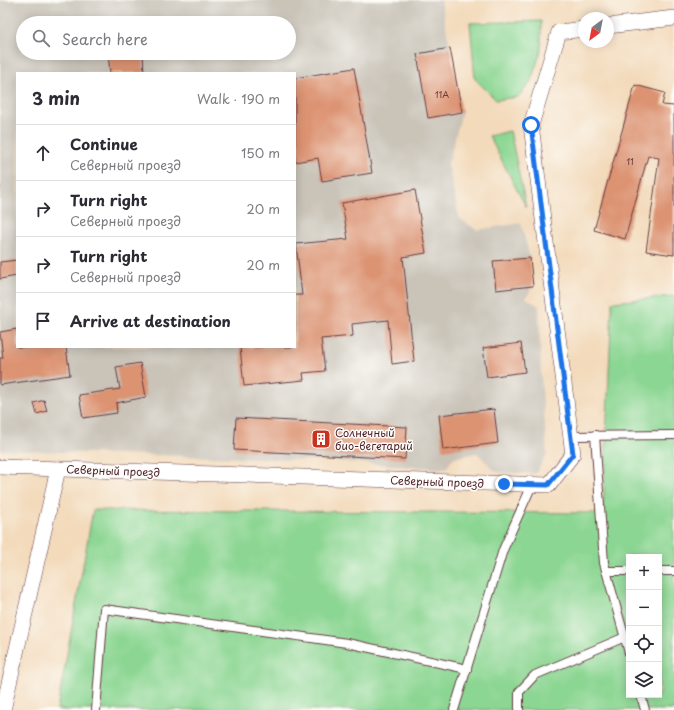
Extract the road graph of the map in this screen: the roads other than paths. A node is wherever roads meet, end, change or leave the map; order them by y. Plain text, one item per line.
1 (674, 18) edge
2 (614, 25) edge
3 (578, 30) edge
4 (595, 435) junction
5 (674, 435) edge
6 (571, 436) junction
7 (0, 467) edge
8 (58, 469) junction
9 (532, 485) junction
10 (606, 571) junction
11 (626, 571) edge
12 (662, 571) edge
13 (674, 571) edge
14 (625, 637) junction
15 (626, 641) edge
16 (467, 669) junction
17 (642, 698) edge
18 (3, 710) edge
19 (96, 710) edge
20 (454, 710) edge
21 (519, 710) edge
22 (645, 710) edge

1 - 2 street
3 - 6 street, Северный проезд
4 - 5 lane
4 - 6 lane
4 - 10 lane
6 - 9 street, Северный проезд
7 - 8 street, Северный проезд
8 - 9 street, Северный проезд
8 - 18 street
9 - 16 lane
10 - 11 lane
10 - 14 lane
12 - 13 lane
14 - 15 lane
14 - 21 lane
16 - 19 lane
16 - 20 lane
17 - 22 lane

